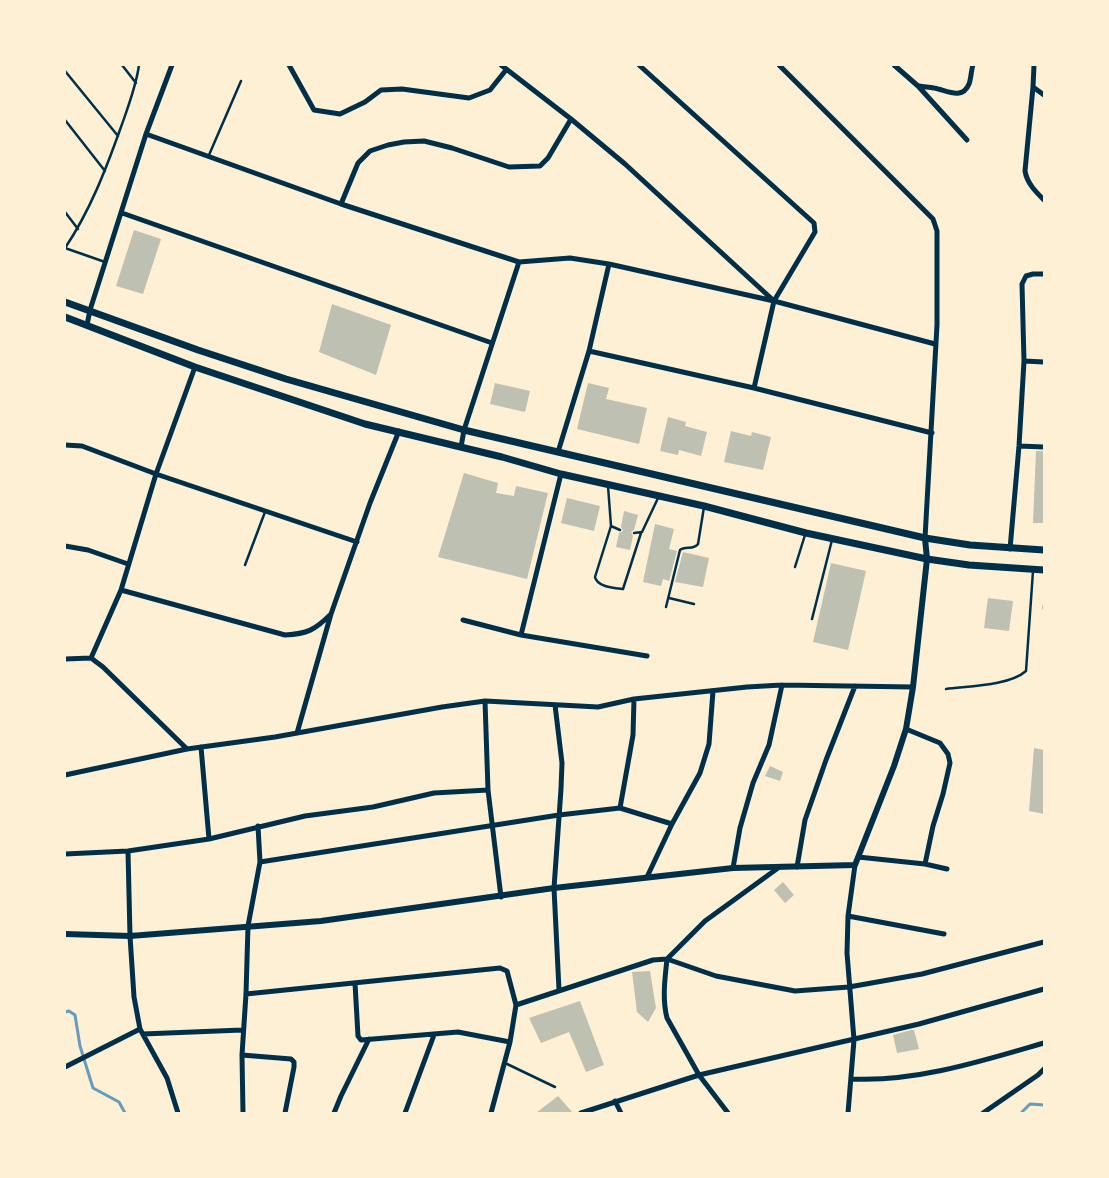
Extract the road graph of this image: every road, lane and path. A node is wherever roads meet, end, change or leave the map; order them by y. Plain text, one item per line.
1 (122, 65) edge
2 (139, 65) edge
3 (172, 65) edge
4 (289, 65) edge
5 (501, 65) edge
6 (639, 65) edge
7 (779, 65) edge
8 (894, 65) edge
9 (972, 65) edge
10 (1034, 65) edge
11 (506, 70) junction
12 (65, 71) edge
13 (241, 82) dead end
14 (136, 83) junction
15 (918, 86) junction
16 (1033, 87) junction
17 (1044, 94) edge
18 (571, 119) junction
19 (65, 120) edge
20 (146, 134) junction
21 (118, 136) junction
22 (968, 140) dead end
23 (209, 157) junction
24 (106, 172) junction
25 (1044, 200) edge
26 (341, 204) junction
27 (65, 212) edge
28 (122, 213) junction
29 (78, 229) junction
30 (106, 262) junction
31 (519, 262) junction
32 (609, 264) junction
33 (1044, 274) edge
34 (774, 301) junction
35 (65, 302) edge
36 (90, 310) junction
37 (65, 317) edge
38 (87, 325) junction
39 (492, 343) junction
40 (935, 344) junction
41 (589, 351) junction
42 (1024, 361) junction
43 (1044, 362) edge
44 (195, 367) junction
45 (754, 388) junction
46 (464, 430) junction
47 (399, 432) junction
48 (932, 433) junction
49 (65, 445) edge
50 (1019, 446) junction
51 (461, 447) junction
52 (1044, 447) edge
53 (558, 452) junction
54 (156, 474) junction
55 (562, 474) junction
56 (607, 484) junction
57 (659, 496) junction
58 (704, 506) junction
59 (265, 511) junction
60 (611, 526) junction
61 (620, 530) dead end
62 (634, 533) dead end
63 (641, 533) junction
64 (806, 533) junction
65 (925, 538) junction
66 (832, 539) junction
67 (357, 542) junction
68 (65, 546) edge
69 (1010, 549) junction
70 (1044, 550) edge
71 (927, 559) junction
72 (128, 564) junction
73 (245, 565) dead end
74 (795, 567) dead end
75 (1033, 569) junction
76 (1044, 570) edge
77 (121, 590) junction
78 (668, 598) junction
79 (694, 604) dead end
80 (666, 607) dead end
81 (332, 614) junction
82 (812, 619) dead end
83 (463, 620) dead end
84 (521, 636) junction
85 (647, 656) dead end
86 (91, 658) junction
87 (65, 659) edge
88 (782, 686) junction
89 (855, 686) junction
90 (913, 687) junction
91 (946, 689) dead end
92 (713, 691) junction
93 (634, 700) junction
94 (484, 701) junction
95 (555, 705) junction
96 (906, 729) junction
97 (297, 733) junction
98 (201, 747) junction
99 (186, 749) junction
100 (65, 775) edge
101 (488, 790) junction
102 (620, 808) junction
103 (559, 815) junction
104 (672, 824) junction
105 (493, 825) junction
106 (258, 826) junction
107 (209, 839) junction
108 (128, 851) junction
109 (65, 854) edge
110 (858, 857) junction
111 (260, 862) junction
112 (925, 864) junction
113 (855, 865) junction
114 (797, 866) junction
115 (733, 868) junction
116 (778, 868) junction
117 (946, 869) dead end
118 (647, 878) junction
119 (554, 888) junction
120 (501, 896) junction
121 (848, 916) junction
122 (248, 926) junction
123 (65, 934) edge
124 (944, 934) dead end
125 (130, 936) junction
126 (1044, 942) edge
127 (668, 959) junction
128 (355, 983) junction
129 (850, 988) junction
130 (1044, 989) edge
131 (559, 990) junction
132 (246, 994) junction
133 (516, 1005) junction
134 (242, 1030) junction
135 (142, 1031) junction
136 (434, 1035) junction
137 (369, 1039) junction
138 (854, 1040) junction
139 (510, 1042) junction
140 (1044, 1043) edge
141 (242, 1055) junction
142 (505, 1063) junction
143 (65, 1067) edge
144 (1044, 1069) edge
145 (699, 1075) junction
146 (852, 1079) junction
147 (555, 1087) dead end
148 (615, 1101) junction
149 (178, 1113) edge
150 (243, 1113) edge
151 (285, 1113) edge
152 (334, 1113) edge
153 (405, 1113) edge
154 (491, 1113) edge
155 (581, 1113) edge
156 (621, 1113) edge
157 (728, 1113) edge
158 (848, 1113) edge
159 (983, 1113) edge

1 - 14 lane
2 - 14 lane
3 - 20 street
4 - 11 street
5 - 11 street
6 - 34 street
7 - 40 street
8 - 15 street
9 - 15 street
10 - 16 street
11 - 18 street
12 - 21 lane
13 - 23 lane
14 - 21 lane
15 - 22 street
16 - 17 street
16 - 25 street
18 - 26 street
18 - 34 street
19 - 24 lane
20 - 23 street
20 - 28 street
21 - 24 lane
23 - 26 street
24 - 29 lane
26 - 31 street
27 - 29 lane
28 - 30 street
28 - 39 street
29 - 30 lane
30 - 36 street
31 - 32 street
31 - 39 street
32 - 34 street
32 - 41 street
33 - 42 street
34 - 40 street
34 - 45 street
35 - 36 main road
36 - 38 street
36 - 46 main road
37 - 38 main road
38 - 44 main road
39 - 46 street
40 - 48 street
41 - 45 street
41 - 53 street
42 - 43 street
42 - 50 street
44 - 47 main road
44 - 54 street
45 - 48 street
46 - 51 street
46 - 53 main road
47 - 51 main road
47 - 67 street
48 - 65 street
49 - 54 street
50 - 52 street
50 - 69 street
51 - 55 main road
53 - 65 main road
54 - 59 street
54 - 72 street
55 - 56 main road
55 - 84 street
56 - 57 main road
56 - 60 lane
57 - 58 main road
57 - 63 lane
58 - 64 main road
58 - 78 lane
59 - 67 street
59 - 73 lane
60 - 61 lane
60 - 63 lane
62 - 63 lane
64 - 66 main road
64 - 74 lane
65 - 69 main road
65 - 71 street
66 - 71 main road
66 - 82 lane
67 - 81 street
68 - 72 street
69 - 70 main road
71 - 75 main road
71 - 90 street
72 - 77 street
75 - 76 main road
75 - 91 lane
77 - 81 street
77 - 86 street
78 - 79 lane
78 - 80 lane
81 - 97 street
83 - 84 street
84 - 85 street
86 - 87 street
86 - 99 street
88 - 89 street
88 - 92 street
88 - 115 street
89 - 90 street
89 - 114 street
90 - 96 street
92 - 93 street
92 - 104 street
93 - 95 street
93 - 102 street
94 - 95 street
94 - 97 street
94 - 101 street
95 - 103 street
96 - 110 street
96 - 112 street
97 - 98 street
98 - 99 street
98 - 107 street
99 - 100 street
101 - 105 street
101 - 106 street
102 - 103 street
102 - 104 street
103 - 105 street
103 - 119 street
104 - 118 street
105 - 111 street
105 - 120 street
106 - 107 street
106 - 111 street
107 - 108 street
108 - 109 street
108 - 125 street
110 - 112 street
110 - 113 street
111 - 122 street
112 - 117 street
113 - 114 street
113 - 121 street
114 - 116 street
115 - 116 street
115 - 118 street
116 - 127 street
118 - 119 street
119 - 120 street
119 - 131 street
120 - 122 street
121 - 124 street
121 - 129 street
122 - 125 street
122 - 132 street
123 - 125 street
125 - 135 street
126 - 129 street
127 - 129 street
127 - 131 street
127 - 145 street
128 - 132 street
128 - 133 street
128 - 137 street
129 - 138 street
130 - 138 street
131 - 133 street
132 - 134 street
133 - 139 street
134 - 135 street
134 - 141 street
135 - 143 street
135 - 149 street
136 - 137 street
136 - 139 street
136 - 153 street
137 - 152 street
138 - 145 street
138 - 146 street
139 - 142 street
140 - 146 street
141 - 150 street
141 - 151 street
142 - 147 lane
142 - 154 street
144 - 159 street
145 - 148 street
145 - 157 street
146 - 158 street
148 - 155 street
148 - 156 street

